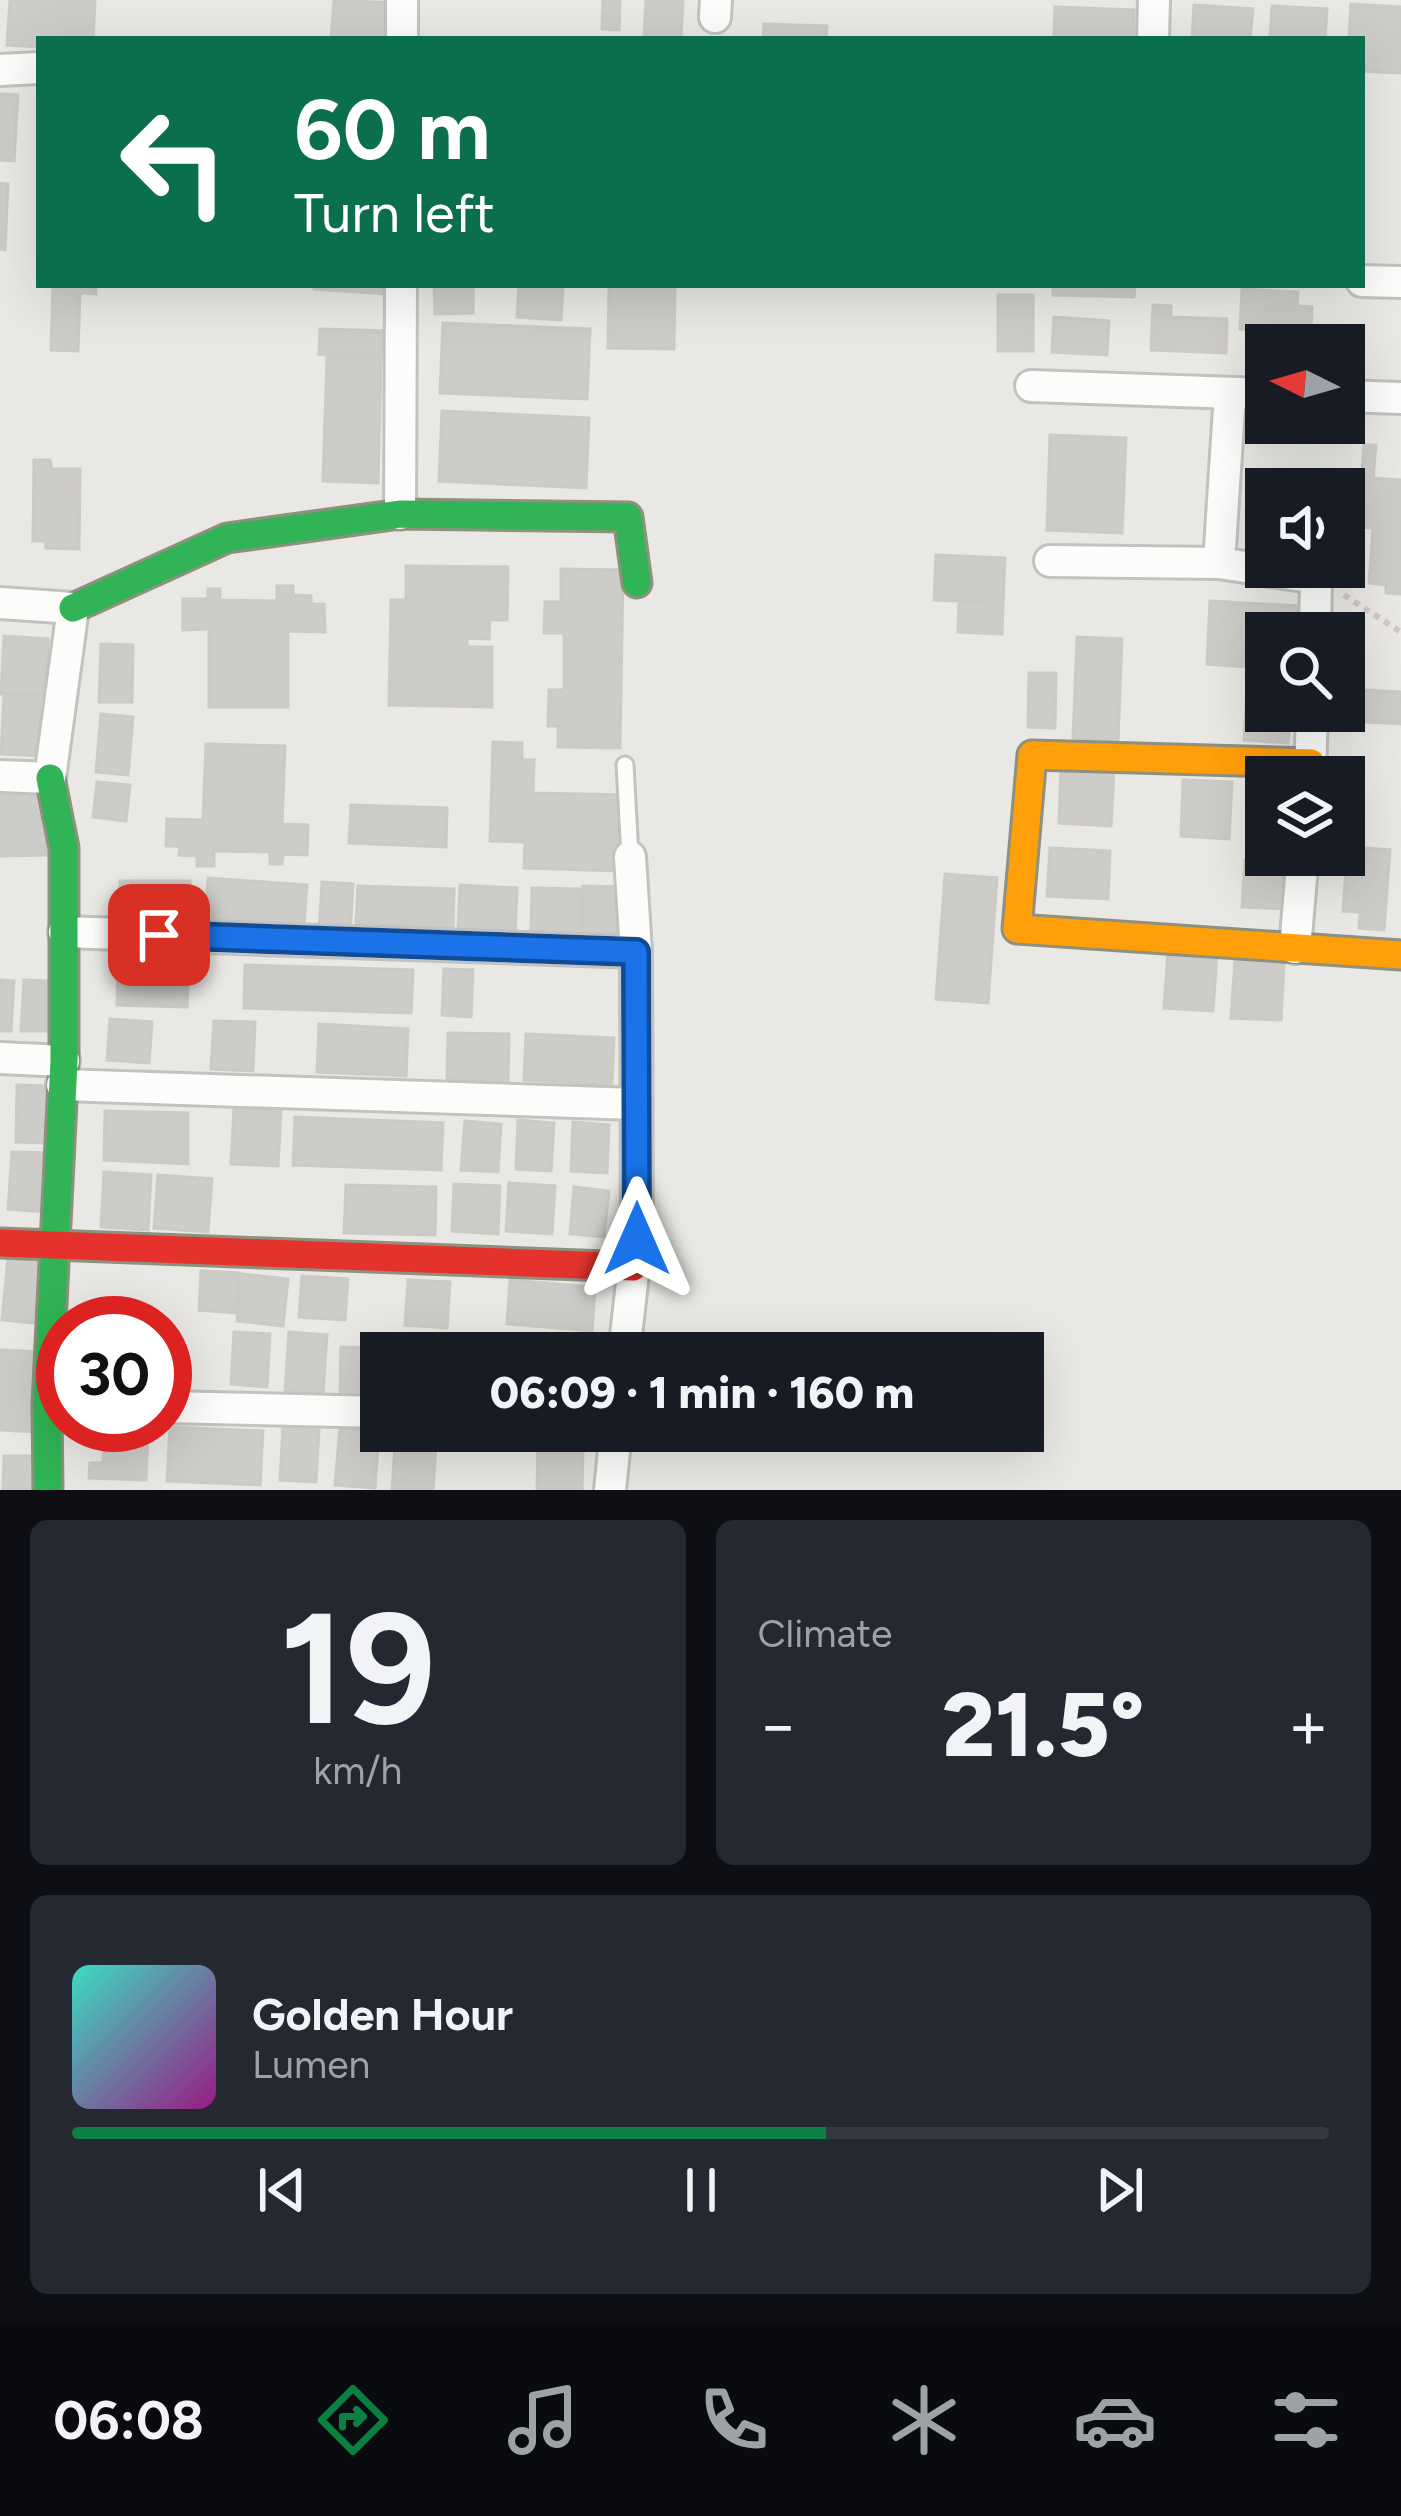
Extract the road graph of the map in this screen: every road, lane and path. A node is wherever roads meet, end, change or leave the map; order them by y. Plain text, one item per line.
1 (402, 0) edge
2 (1154, 0) edge
3 (402, 36) edge
4 (1153, 36) edge
5 (36, 68) edge
6 (0, 70) edge
7 (1365, 281) edge
8 (1401, 282) edge
9 (401, 288) edge
10 (1031, 386) dead end
11 (1230, 393) junction
12 (1245, 393) edge
13 (1365, 397) edge
14 (1401, 398) edge
15 (400, 514) junction
16 (1050, 561) dead end
17 (1219, 563) junction
18 (1245, 567) edge
19 (637, 583) dead end
20 (1332, 588) edge
21 (0, 602) edge
22 (73, 608) junction
23 (1401, 632) edge
24 (625, 765) dead end
25 (1245, 766) edge
26 (0, 776) edge
27 (50, 778) junction
28 (630, 857) joint
29 (1301, 876) edge
30 (64, 932) junction
31 (1295, 948) junction
32 (636, 952) junction
33 (1401, 955) edge
34 (0, 1058) edge
35 (63, 1073) junction
36 (636, 1104) junction
37 (0, 1243) edge
38 (55, 1243) junction
39 (633, 1267) junction
40 (55, 1296) edge
41 (626, 1332) edge
42 (192, 1408) edge
43 (360, 1412) edge
44 (52, 1452) edge
45 (614, 1452) edge
46 (49, 1490) edge
47 (610, 1490) edge

1 - 3 street
2 - 4 street
5 - 6 street
7 - 8 street
9 - 15 street
10 - 11 street
11 - 12 street
11 - 17 street
13 - 14 street
15 - 19 street
15 - 22 street
16 - 17 street
17 - 18 street
20 - 23 path
21 - 22 street
22 - 27 street
24 - 28 lane
25 - 31 street
26 - 27 street
27 - 30 street
28 - 32 street
29 - 31 street
30 - 32 street
30 - 35 street
31 - 33 street
32 - 36 street
34 - 35 street
35 - 36 street
35 - 38 street
36 - 39 street
37 - 38 street
38 - 39 street
38 - 40 street
39 - 41 street
42 - 43 street
44 - 46 street
45 - 47 street

